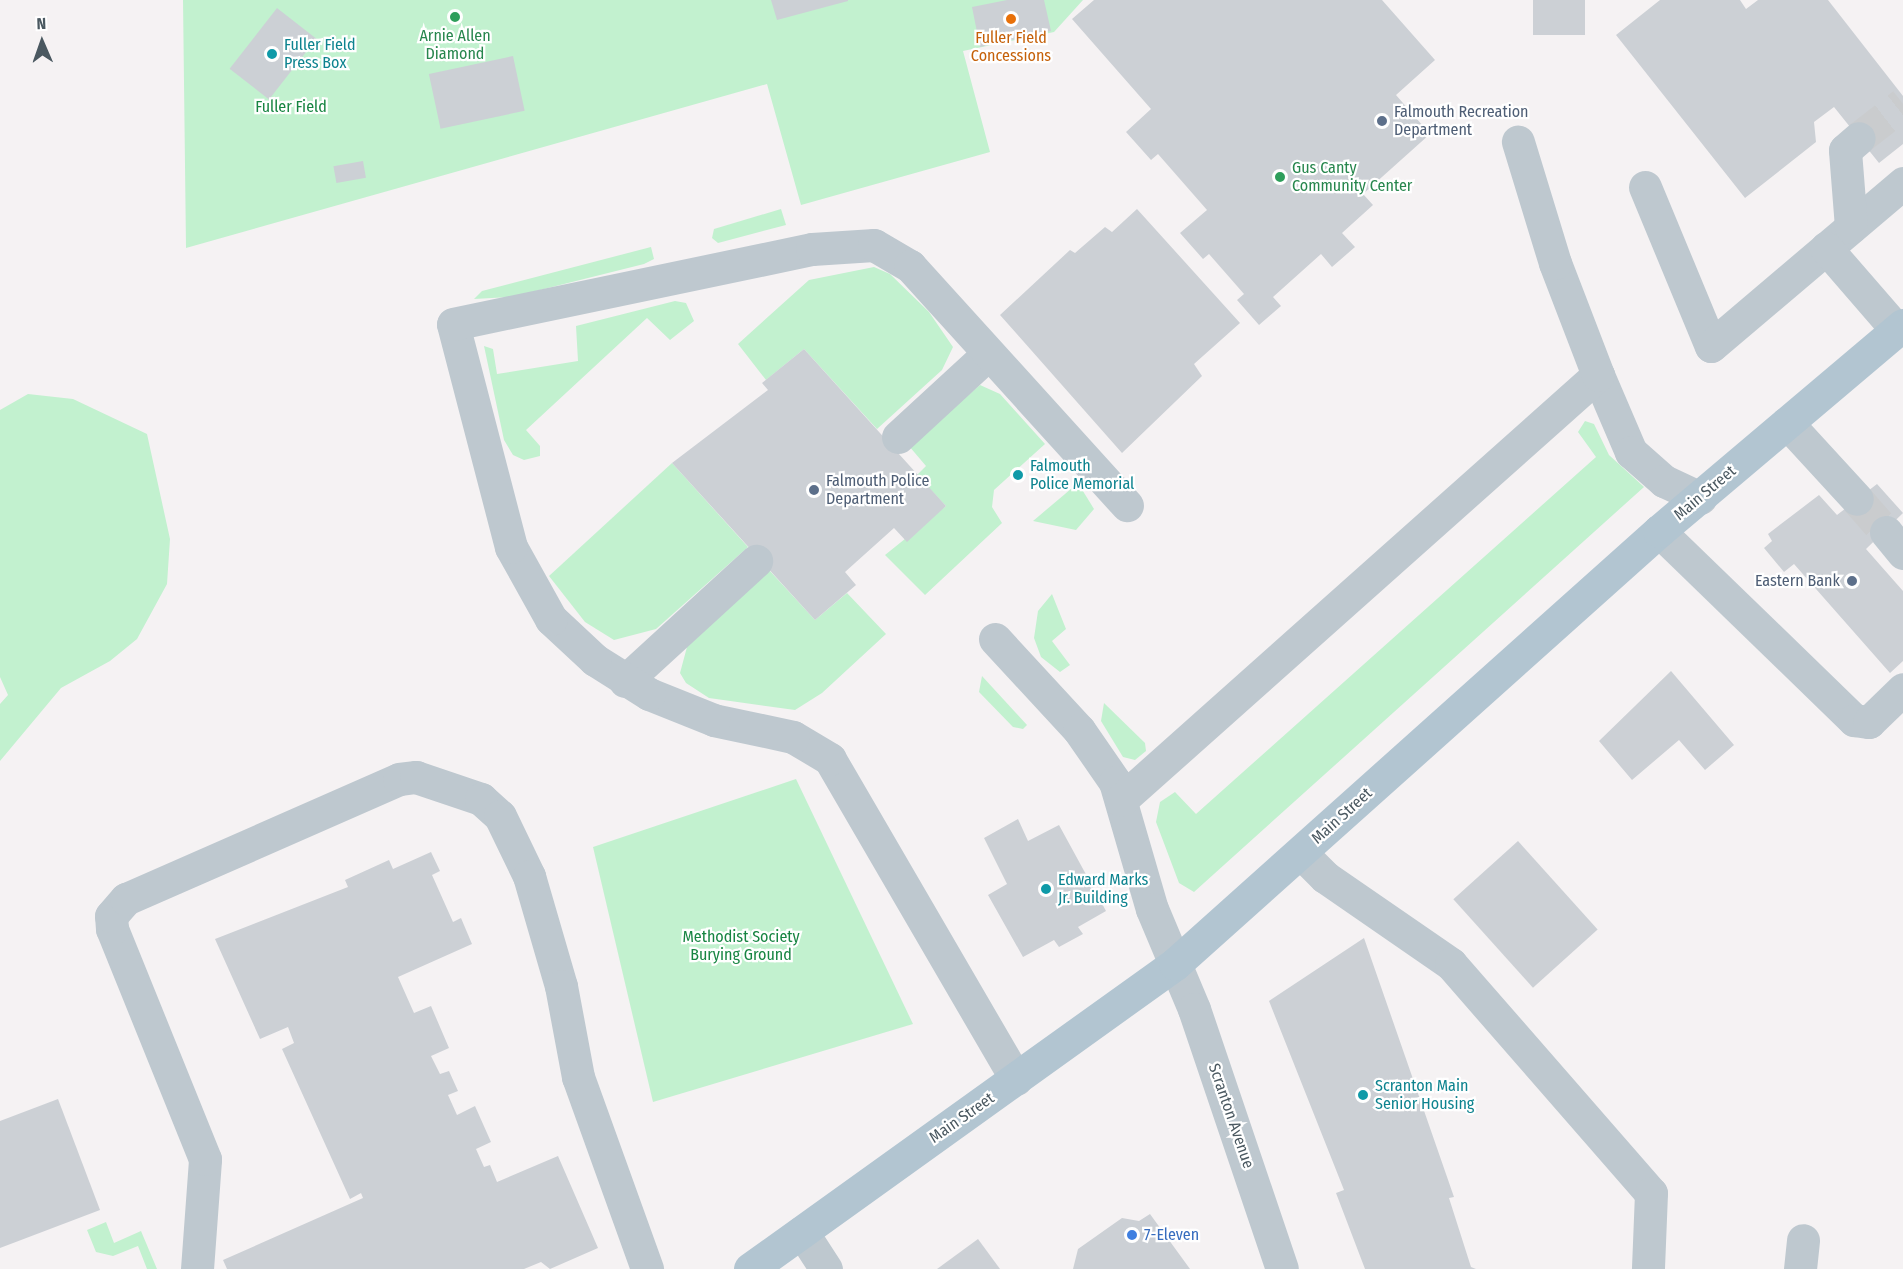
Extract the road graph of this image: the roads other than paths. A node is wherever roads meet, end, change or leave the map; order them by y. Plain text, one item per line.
1 (1859, 138) tunnel mouth
2 (1518, 142) dead end
3 (1903, 183) edge
4 (1645, 187) dead end
5 (1851, 227) junction
6 (1826, 248) junction
7 (1900, 328) edge
8 (988, 354) junction
9 (1598, 375) junction
10 (1787, 423) junction
11 (898, 436) dead end
12 (1700, 498) junction
13 (1857, 499) tunnel mouth
14 (1127, 505) dead end
15 (1659, 531) junction
16 (756, 561) dead end
17 (995, 639) dead end
18 (625, 681) junction
19 (1903, 689) edge
20 (1121, 800) junction
21 (1301, 853) junction
22 (1175, 964) junction
23 (1016, 1079) junction
24 (802, 1233) junction
25 (197, 1269) edge
26 (647, 1269) edge
27 (750, 1269) edge
28 (826, 1269) edge
29 (1282, 1269) edge
30 (1648, 1269) edge

1 - 5 street
2 - 9 street
3 - 5 street
4 - 6 street
5 - 6 street
6 - 7 street
7 - 10 main road, Main Street
8 - 11 street
8 - 14 street
8 - 18 street
9 - 12 street
9 - 20 street
10 - 12 main road, Main Street
10 - 13 street
12 - 15 main road, Main Street
15 - 19 street
15 - 21 main road, Main Street
16 - 18 street
17 - 20 street, Scranton Avenue
18 - 23 street
20 - 22 street, Scranton Avenue
21 - 22 main road, Main Street
21 - 30 street
22 - 23 main road, Main Street
22 - 29 street, Scranton Avenue
23 - 24 main road, Main Street
24 - 27 main road, Main Street
24 - 28 street
25 - 26 street

